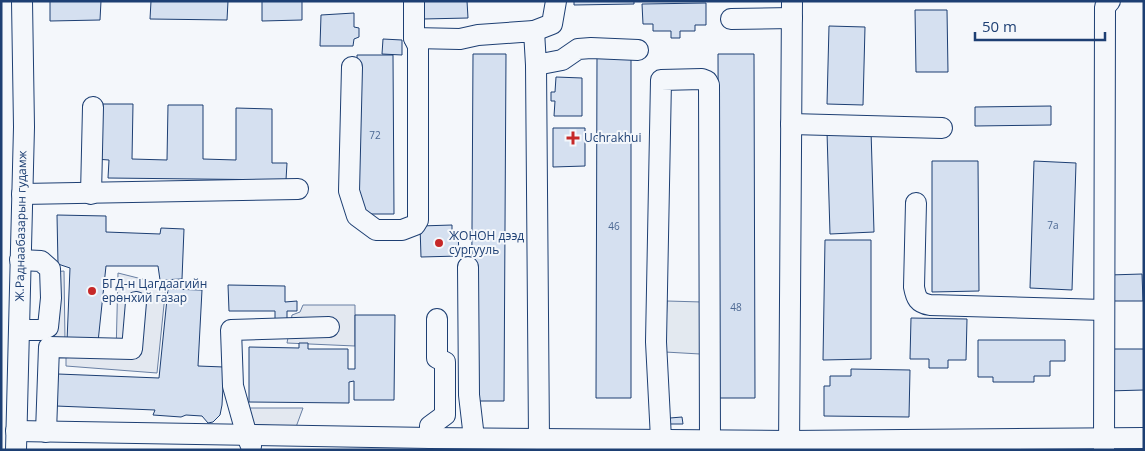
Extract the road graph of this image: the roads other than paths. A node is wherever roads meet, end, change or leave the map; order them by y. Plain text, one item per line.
1 (22, 1) edge
2 (414, 1) edge
3 (556, 1) edge
4 (1110, 1) edge
5 (792, 10) edge
6 (731, 19) dead end
7 (534, 32) junction
8 (414, 38) junction
9 (638, 50) dead end
10 (536, 65) junction
11 (352, 67) dead end
12 (93, 107) dead end
13 (791, 124) junction
14 (942, 128) dead end
15 (298, 190) dead end
16 (22, 194) junction
17 (91, 194) junction
18 (916, 203) dead end
19 (20, 260) junction
20 (468, 267) dead end
21 (136, 302) dead end
22 (1104, 310) junction
23 (437, 319) dead end
24 (48, 327) junction
25 (329, 327) dead end
26 (19, 330) junction
27 (49, 347) junction
28 (46, 432) junction
29 (430, 438) junction
30 (474, 438) junction
31 (1144, 438) edge
32 (539, 439) junction
33 (710, 440) junction
34 (16, 441) edge
35 (139, 442) edge
36 (250, 443) edge
37 (970, 444) edge
38 (1104, 444) edge
39 (662, 445) edge
40 (789, 445) edge

1 - 16 street, Ж.Раднаабазарын гудамж
2 - 8 street
3 - 7 street
4 - 22 street
5 - 6 street
5 - 13 street
7 - 8 street
7 - 10 street
8 - 11 street
9 - 10 street
10 - 32 street
12 - 17 street
13 - 14 street
13 - 40 street
15 - 17 street
16 - 17 street
16 - 19 street, Ж.Раднаабазарын гудамж
18 - 22 street
19 - 24 street
19 - 26 street, Ж.Раднаабазарын гудамж
20 - 30 street
21 - 27 street
22 - 38 street
23 - 29 street
24 - 26 street
24 - 27 street
25 - 36 street
26 - 34 street, Ж.Раднаабазарын гудамж
27 - 28 street
28 - 34 street
28 - 35 street
29 - 30 street
29 - 36 street
30 - 32 street
31 - 38 street
32 - 39 street
33 - 39 street
33 - 39 street
33 - 40 street
35 - 36 street
37 - 38 street
37 - 40 street

